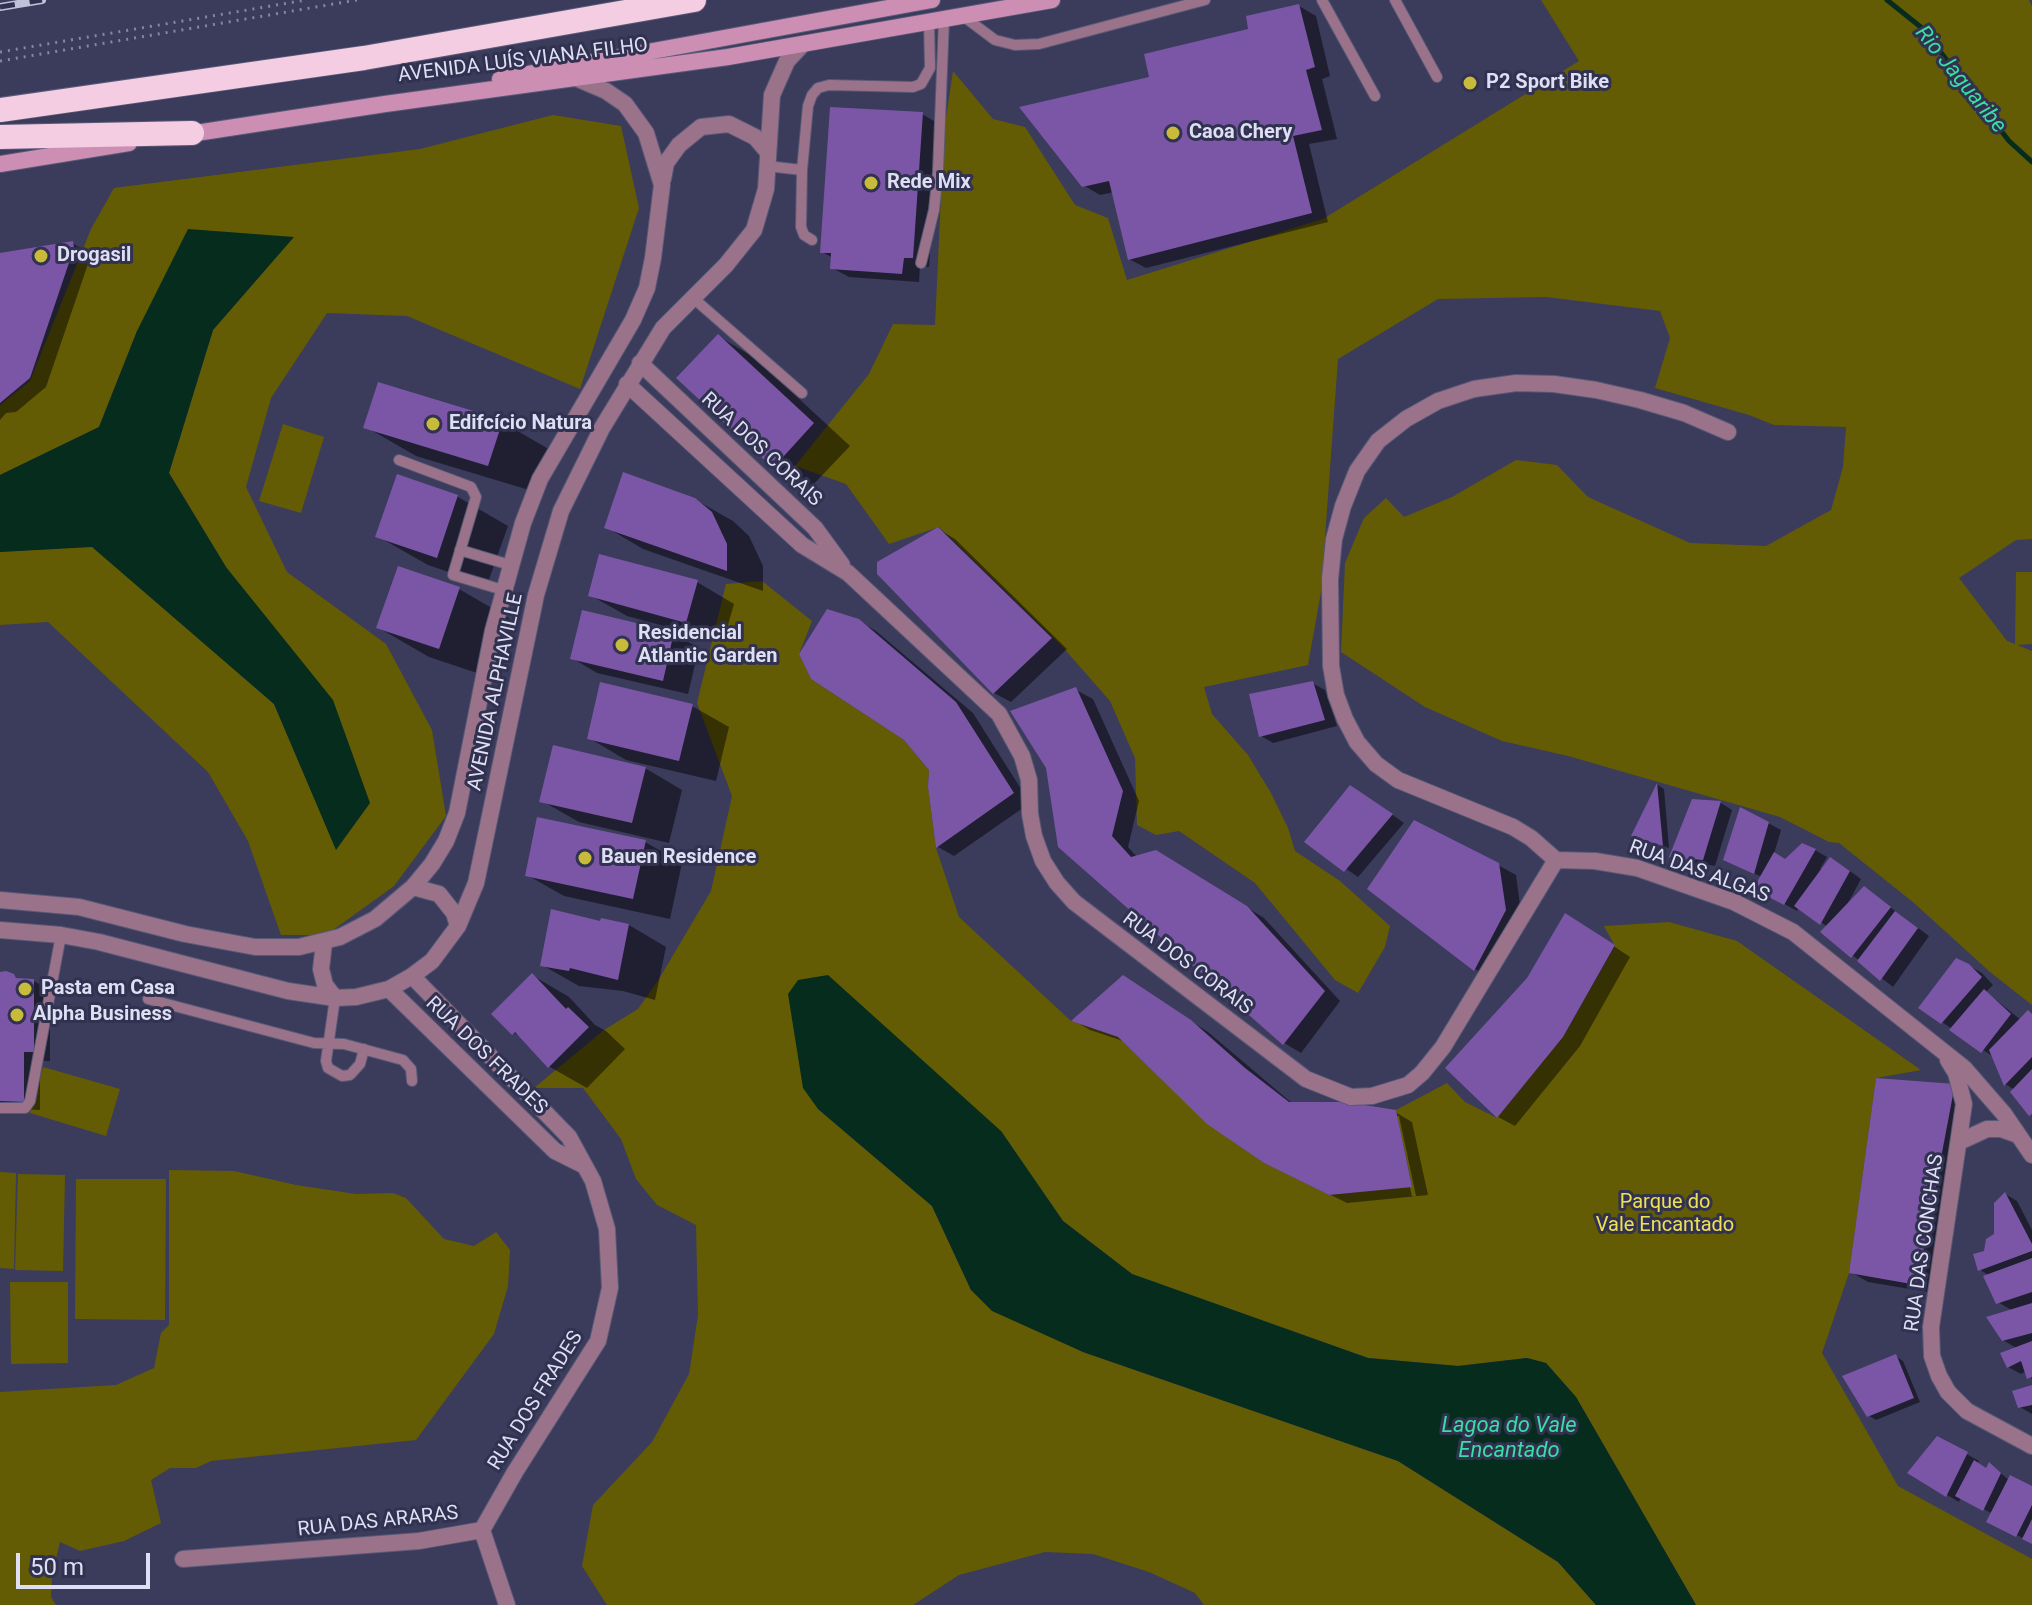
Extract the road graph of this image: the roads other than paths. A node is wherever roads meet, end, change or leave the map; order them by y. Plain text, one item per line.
1 (694, 0) edge
2 (932, 0) edge
3 (1052, 0) edge
4 (1205, 0) edge
5 (1322, 0) edge
6 (1395, 0) edge
7 (963, 16) junction
8 (937, 21) junction
9 (802, 45) junction
10 (1437, 77) dead end
11 (578, 79) junction
12 (1375, 96) dead end
13 (385, 104) junction
14 (0, 110) edge
15 (192, 133) junction
16 (0, 137) edge
17 (767, 159) junction
18 (0, 164) edge
19 (802, 170) junction
20 (662, 185) junction
21 (812, 240) dead end
22 (921, 263) dead end
23 (692, 297) junction
24 (640, 363) junction
25 (627, 384) junction
26 (802, 393) dead end
27 (1728, 432) dead end
28 (399, 460) dead end
29 (773, 489) junction
30 (758, 505) junction
31 (460, 550) junction
32 (510, 565) junction
33 (848, 573) junction
34 (503, 590) junction
35 (1556, 860) junction
36 (413, 887) junction
37 (0, 900) edge
38 (458, 926) junction
39 (0, 930) edge
40 (61, 935) junction
41 (324, 943) junction
42 (412, 976) junction
43 (389, 989) junction
44 (335, 998) junction
45 (148, 999) dead end
46 (329, 1043) junction
47 (364, 1049) junction
48 (1940, 1049) junction
49 (412, 1081) dead end
50 (530, 1097) junction
51 (0, 1108) edge
52 (514, 1111) junction
53 (2018, 1135) junction
54 (1959, 1142) junction
55 (2032, 1155) edge
56 (583, 1165) junction
57 (2032, 1446) edge
58 (482, 1530) junction
59 (183, 1559) dead end
60 (507, 1605) edge

1 - 14 highway, AVENIDA LUÍS VIANA FILHO
2 - 13 main road
3 - 7 main road, AVENIDA LUÍS VIANA FILHO
4 - 7 lane
5 - 12 lane
6 - 10 lane
7 - 8 main road, AVENIDA LUÍS VIANA FILHO
8 - 9 main road, AVENIDA LUÍS VIANA FILHO
8 - 19 lane
8 - 22 lane
9 - 11 main road, AVENIDA LUÍS VIANA FILHO
9 - 17 street, AVENIDA ALPHAVILLE
11 - 13 main road, AVENIDA LUÍS VIANA FILHO
11 - 20 street, AVENIDA ALPHAVILLE
13 - 15 main road, AVENIDA LUÍS VIANA FILHO
15 - 16 highway
15 - 18 main road, AVENIDA LUÍS VIANA FILHO
17 - 19 lane
17 - 20 street
17 - 23 street, AVENIDA ALPHAVILLE
19 - 21 lane
20 - 32 street, AVENIDA ALPHAVILLE
23 - 24 street, AVENIDA ALPHAVILLE
23 - 26 lane
24 - 25 street, AVENIDA ALPHAVILLE
24 - 29 street, RUA DOS CORAIS
25 - 30 street, RUA DOS CORAIS
25 - 38 street, AVENIDA ALPHAVILLE
27 - 35 street
28 - 31 lane
29 - 30 street
29 - 33 street, RUA DOS CORAIS
30 - 33 street, RUA DOS CORAIS
31 - 32 lane
31 - 34 lane
32 - 34 street, AVENIDA ALPHAVILLE
33 - 35 street, RUA DOS CORAIS
34 - 36 street, AVENIDA ALPHAVILLE
35 - 48 street, RUA DAS ALGAS
36 - 38 street
36 - 41 street, AVENIDA ALPHAVILLE
37 - 41 street, AVENIDA ALPHAVILLE
38 - 42 street, AVENIDA ALPHAVILLE
39 - 40 street, AVENIDA ALPHAVILLE
40 - 44 street, AVENIDA ALPHAVILLE
40 - 51 lane
41 - 44 street
42 - 43 street, AVENIDA ALPHAVILLE
42 - 50 street, RUA DOS FRADES
43 - 44 street, AVENIDA ALPHAVILLE
43 - 52 street, RUA DOS FRADES
44 - 46 lane
45 - 46 lane
46 - 47 lane
46 - 47 lane
47 - 49 lane
48 - 53 street
48 - 54 street, RUA DAS CONCHAS
50 - 52 street
50 - 56 street, RUA DOS FRADES
52 - 56 street, RUA DOS FRADES
53 - 54 street
53 - 55 street
54 - 57 street, RUA DAS CONCHAS
56 - 58 street, RUA DOS FRADES
58 - 59 street, RUA DAS ARARAS
58 - 60 street

